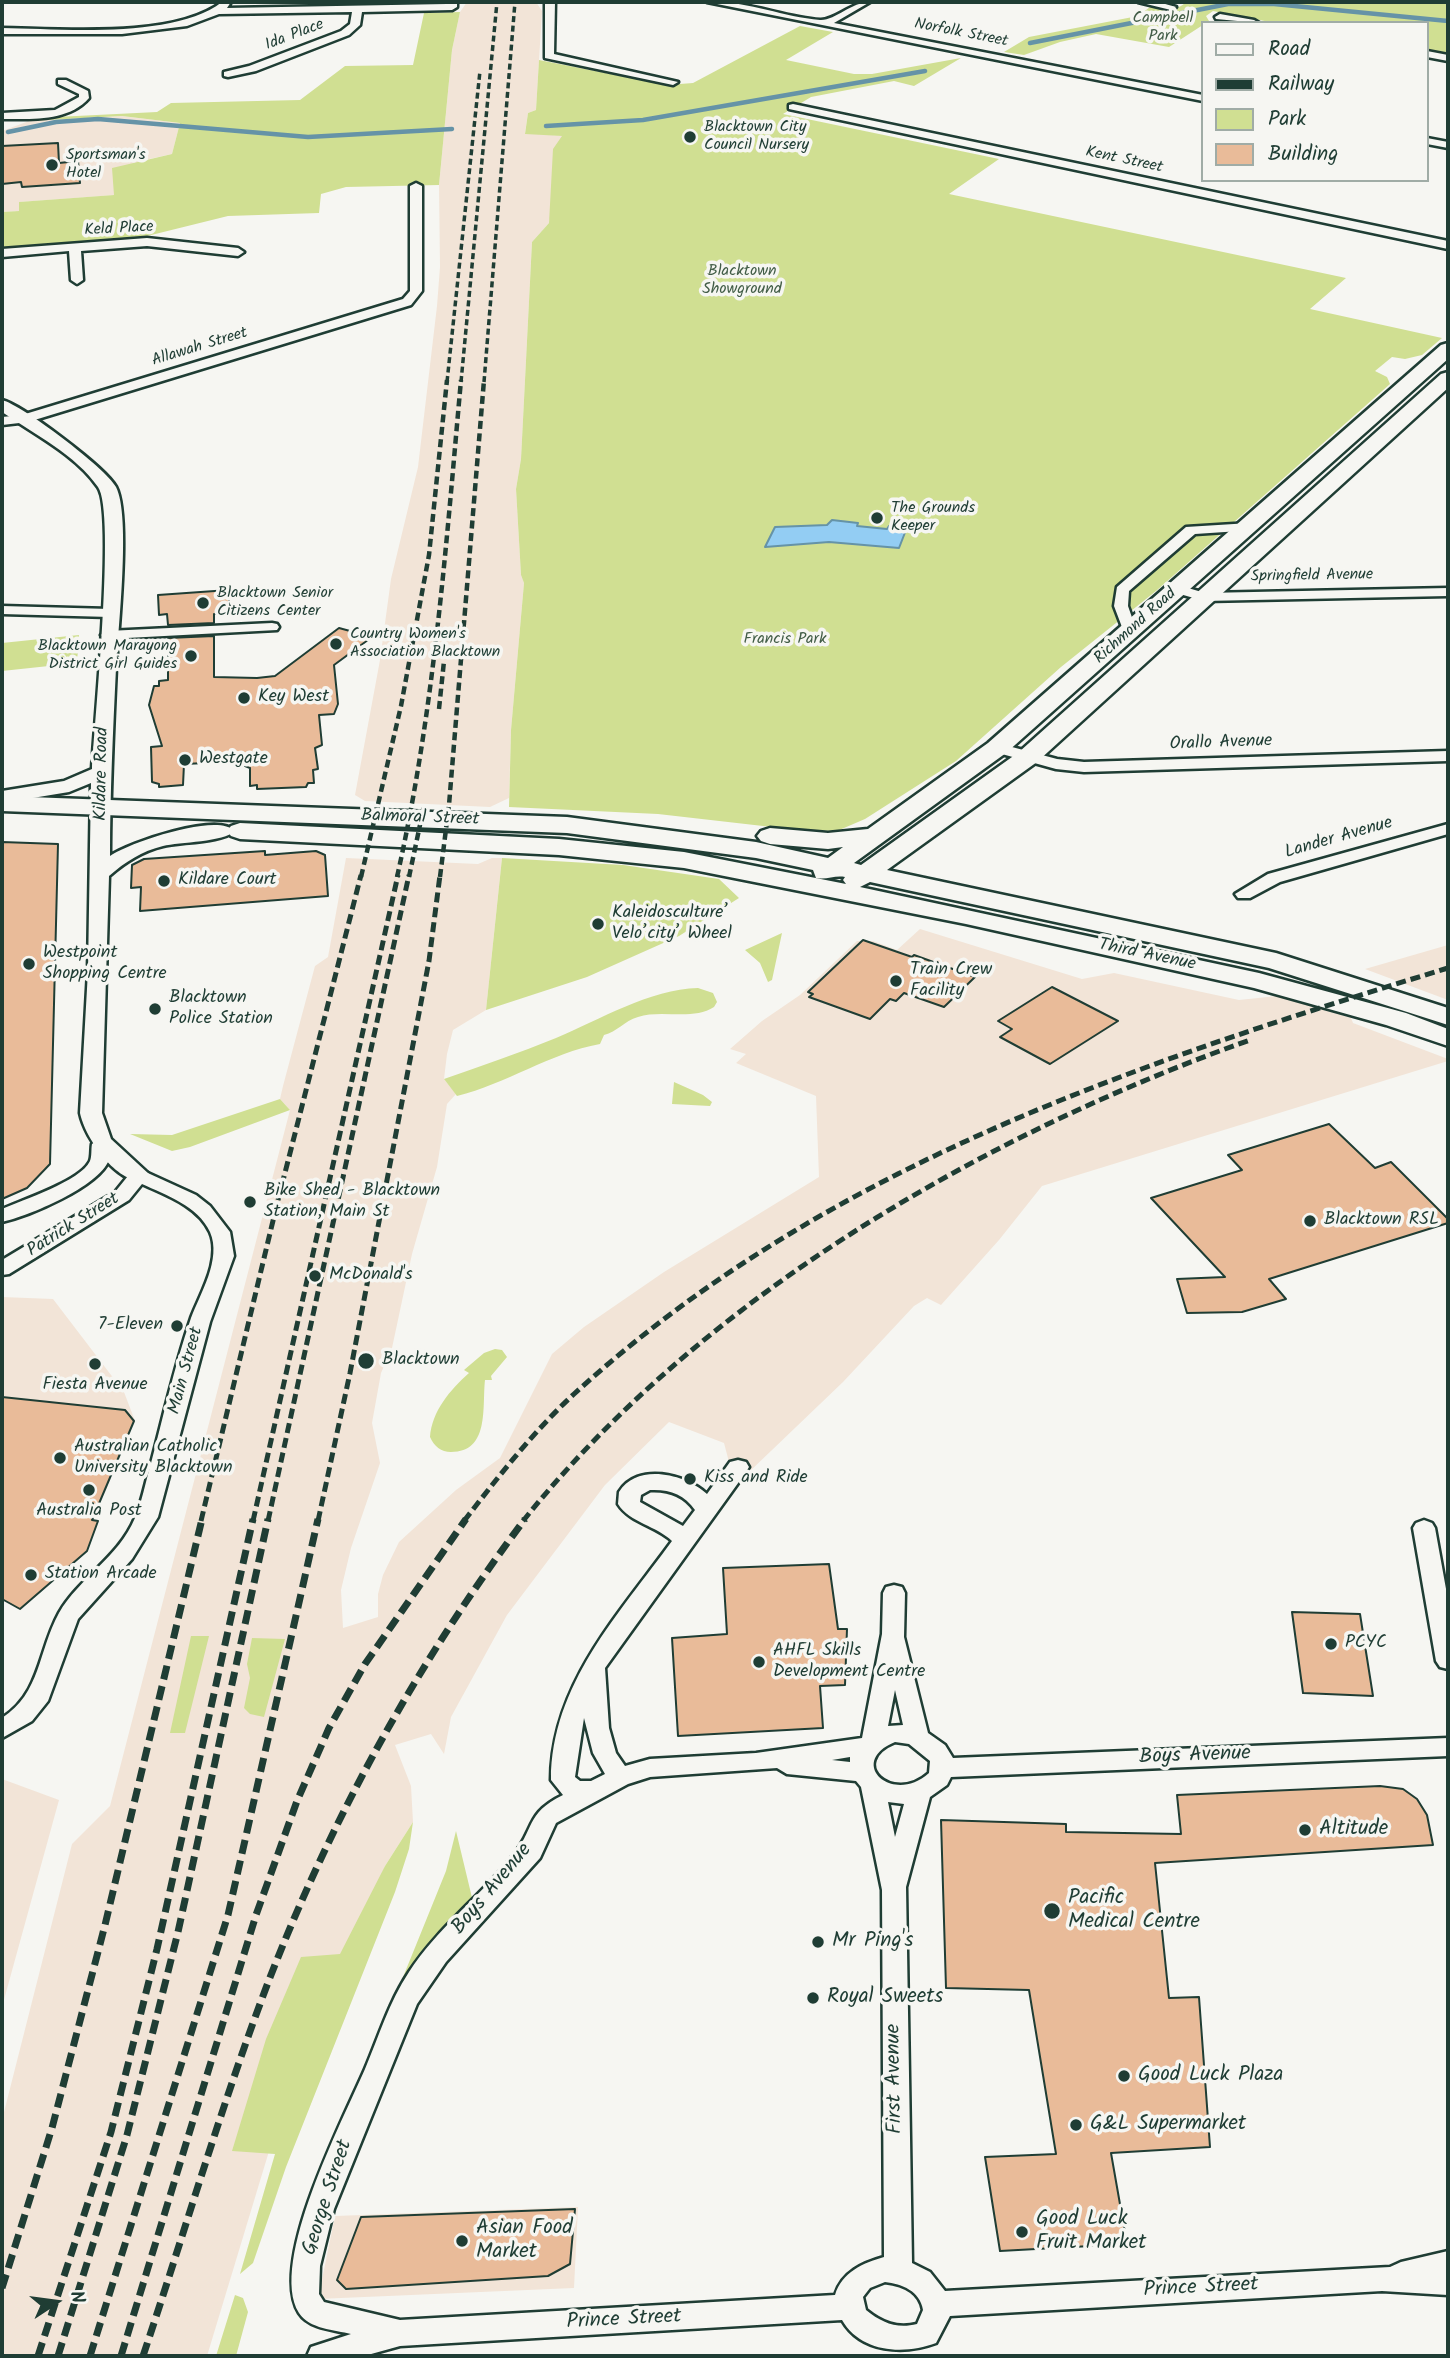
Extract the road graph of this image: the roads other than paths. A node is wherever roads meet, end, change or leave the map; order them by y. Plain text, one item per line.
1 (550, 2) edge
2 (712, 2) edge
3 (865, 2) edge
4 (1143, 2) edge
5 (452, 4) edge
6 (223, 6) edge
7 (1171, 7) dead end
8 (357, 9) junction
9 (1220, 17) dead end
10 (1243, 21) edge
11 (825, 24) junction
12 (2, 32) edge
13 (1429, 54) edge
14 (1448, 58) edge
15 (228, 74) dead end
16 (62, 82) dead end
17 (673, 82) dead end
18 (1202, 98) edge
19 (793, 107) dead end
20 (2, 116) edge
21 (1429, 141) edge
22 (1448, 145) edge
23 (416, 186) dead end
24 (1448, 245) edge
25 (75, 248) junction
26 (238, 252) dead end
27 (2, 253) edge
28 (77, 281) dead end
29 (1448, 349) edge
30 (1448, 378) edge
31 (2, 405) edge
32 (23, 419) junction
33 (2, 421) edge
34 (1250, 527) junction
35 (1178, 589) junction
36 (1448, 592) edge
37 (1204, 597) junction
38 (2, 610) edge
39 (110, 613) junction
40 (272, 627) dead end
41 (1130, 632) junction
42 (108, 635) junction
43 (997, 748) junction
44 (1448, 756) edge
45 (1028, 757) junction
46 (102, 772) junction
47 (2, 797) edge
48 (964, 803) junction
49 (2, 804) edge
50 (101, 816) junction
51 (2, 822) edge
52 (567, 825) junction
53 (1448, 829) edge
54 (225, 831) junction
55 (875, 836) junction
56 (866, 873) junction
57 (99, 875) junction
58 (838, 878) junction
59 (938, 887) junction
60 (1244, 894) dead end
61 (1448, 1017) edge
62 (1448, 1038) edge
63 (101, 1144) junction
64 (139, 1175) junction
65 (2, 1216) edge
66 (2, 1269) edge
67 (738, 1467) dead end
68 (706, 1511) junction
69 (1424, 1528) dead end
70 (684, 1541) junction
71 (894, 1593) dead end
72 (893, 1634) junction
73 (1448, 1661) edge
74 (595, 1664) junction
75 (2, 1729) edge
76 (917, 1735) junction
77 (870, 1743) junction
78 (1448, 1747) edge
79 (757, 1762) junction
80 (942, 1768) junction
81 (620, 1777) junction
82 (868, 1779) junction
83 (594, 1789) junction
84 (919, 1793) junction
85 (894, 1890) junction
86 (425, 1969) joint
87 (1448, 2263) edge
88 (898, 2269) junction
89 (1382, 2279) junction
90 (1448, 2283) edge
91 (936, 2304) junction
92 (847, 2307) junction
93 (400, 2333) junction
94 (890, 2352) edge
95 (321, 2356) edge

1 - 17 street
2 - 11 street, Norfolk Street
3 - 11 street
4 - 7 street
5 - 8 street
6 - 8 street
6 - 12 street
8 - 15 street, Ida Place
9 - 10 street
11 - 18 street, Norfolk Street
13 - 14 street
16 - 20 street
19 - 24 street, Kent Street
21 - 22 street
23 - 32 street, Allawah Street
25 - 26 street, Keld Place
25 - 27 street, Keld Place
25 - 28 street
29 - 34 main road, Richmond Road
30 - 37 main road, Richmond Road
31 - 32 street, Kildare Road
32 - 33 street, Allawah Street
32 - 39 street, Kildare Road
34 - 35 main road, Richmond Road
34 - 41 street
35 - 37 street, Springfield Avenue
35 - 41 main road, Richmond Road
36 - 37 street, Springfield Avenue
37 - 45 main road, Richmond Road
38 - 39 street
39 - 42 street, Kildare Road
40 - 42 street
41 - 43 main road, Richmond Road
42 - 46 street, Kildare Road
43 - 45 street, Orallo Avenue
43 - 55 main road, Richmond Road
44 - 45 street, Orallo Avenue
45 - 48 main road, Richmond Road
46 - 47 street
46 - 50 street, Kildare Road
48 - 56 main road, Richmond Road
48 - 59 main road
49 - 50 main road, Balmoral Street
50 - 51 main road, Balmoral Street
50 - 52 main road, Balmoral Street
50 - 54 main road, Balmoral Street
50 - 57 street, Kildare Road
52 - 55 main road
52 - 58 main road, Balmoral Street
53 - 60 street, Lander Avenue
54 - 57 street
54 - 58 main road, Balmoral Street
55 - 58 main road, Richmond Road
56 - 58 main road, Richmond Road
56 - 59 main road, Third Avenue
57 - 63 street, Kildare Road
58 - 62 main road, Third Avenue
59 - 61 main road, Third Avenue
63 - 64 street
63 - 65 street
64 - 66 street, Patrick Street
64 - 75 street, Main Street
67 - 68 street
68 - 70 street
68 - 70 street
69 - 73 street
70 - 74 street
71 - 72 street
72 - 76 street
72 - 77 street
74 - 81 street
74 - 83 street
76 - 77 street
76 - 80 street
77 - 79 street, Boys Avenue
77 - 82 street
78 - 80 street, Boys Avenue
79 - 81 street, Boys Avenue
79 - 82 street, Boys Avenue
80 - 84 street
81 - 83 street, Boys Avenue
82 - 84 street
82 - 85 street, First Avenue
83 - 86 street, Boys Avenue
84 - 85 street, First Avenue
85 - 88 street, First Avenue
86 - 93 street, George Street
87 - 89 street, Prince Street
88 - 91 street
88 - 92 street
89 - 90 street, Prince Street
89 - 91 street, Prince Street
91 - 94 street
92 - 93 street, Prince Street
92 - 94 street
93 - 95 street

